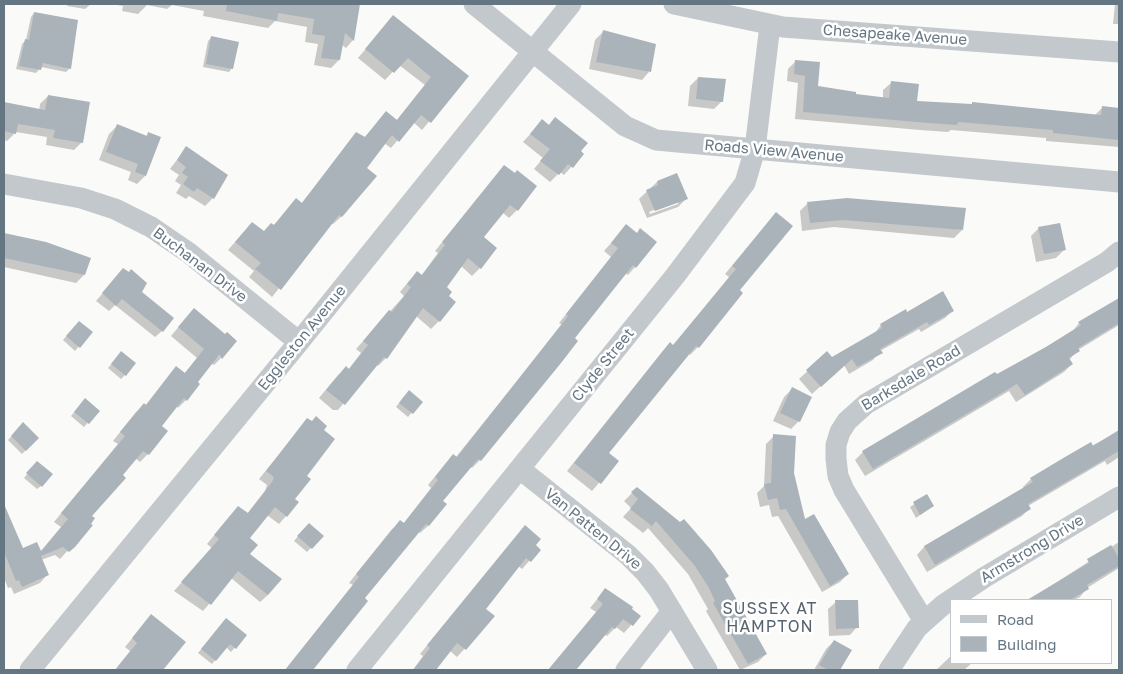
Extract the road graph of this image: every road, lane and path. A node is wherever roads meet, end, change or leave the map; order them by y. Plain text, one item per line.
1 (474, 4) edge
2 (571, 4) edge
3 (674, 4) edge
4 (770, 25) junction
5 (533, 51) junction
6 (1119, 52) edge
7 (755, 149) junction
8 (1119, 182) edge
9 (4, 184) edge
10 (1119, 252) edge
11 (300, 342) junction
12 (520, 469) junction
13 (1119, 497) edge
14 (952, 599) edge
15 (950, 601) edge
16 (672, 611) junction
17 (924, 621) junction
18 (30, 670) edge
19 (357, 670) edge
20 (626, 670) edge
21 (707, 670) edge
22 (889, 670) edge

1 - 5 street, Roads View Avenue
2 - 5 street, Eggleston Avenue
3 - 4 street, Chesapeake Avenue
4 - 6 street, Chesapeake Avenue
4 - 7 street, Clyde Street
5 - 7 street, Roads View Avenue
5 - 11 street, Eggleston Avenue
7 - 8 street, Roads View Avenue
7 - 12 street, Clyde Street
9 - 11 street, Buchanan Drive
10 - 17 street, Barksdale Road
11 - 18 street, Eggleston Avenue
12 - 16 street, Van Patten Drive
12 - 19 street, Clyde Street
13 - 14 street, Armstrong Drive
15 - 17 street, Armstrong Drive
16 - 20 street
16 - 21 street, Van Patten Drive
17 - 22 street, Armstrong Drive

